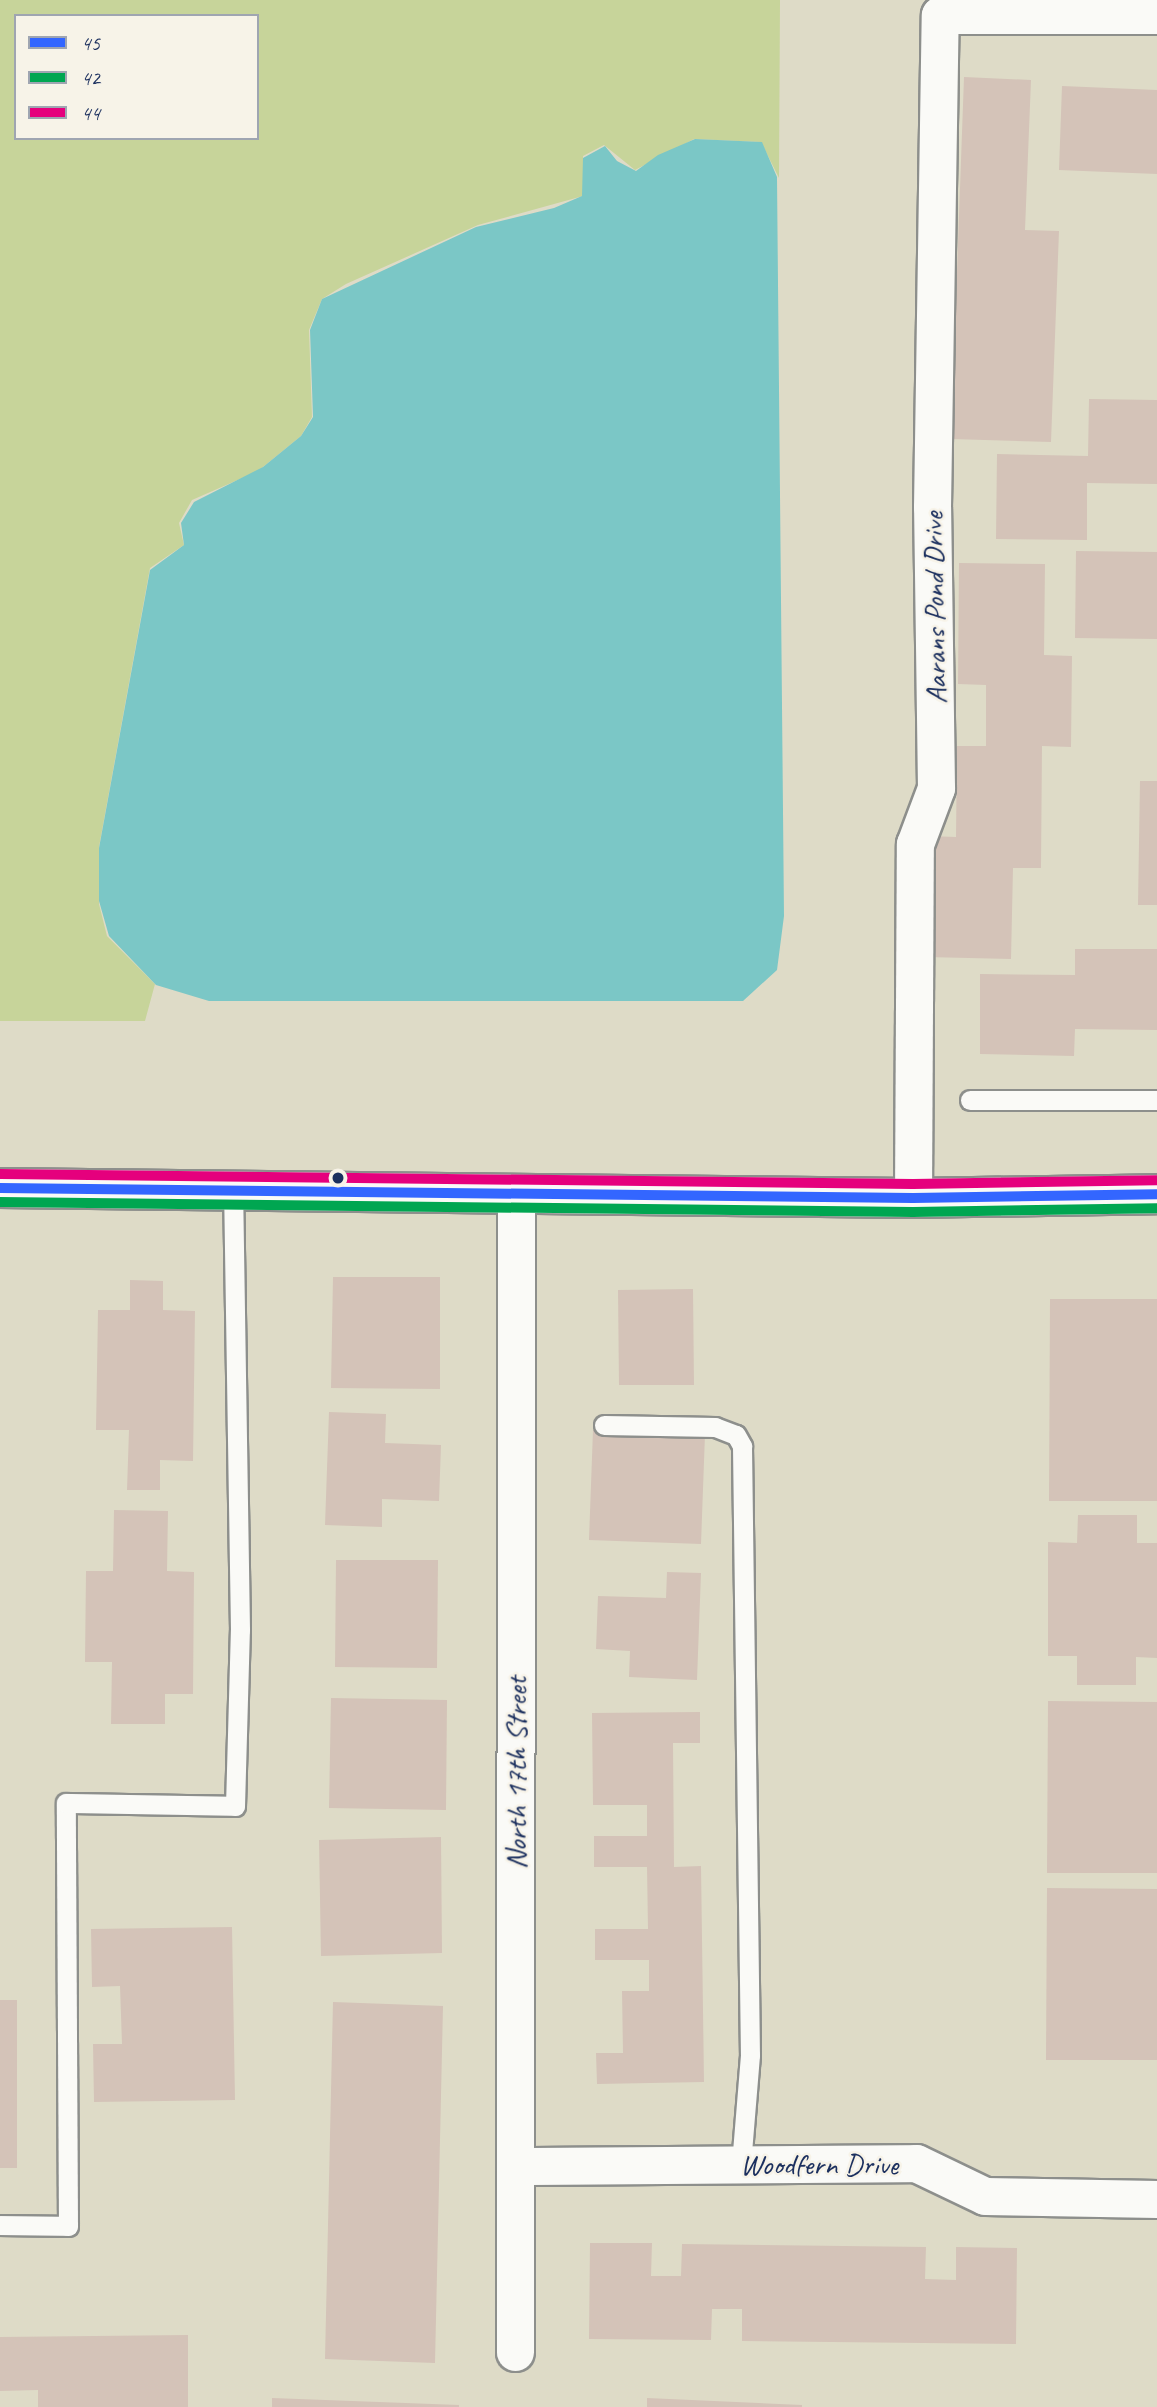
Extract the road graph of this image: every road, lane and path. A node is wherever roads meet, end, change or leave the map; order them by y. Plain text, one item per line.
1 (1157, 15) edge
2 (970, 1100) dead end
3 (1157, 1100) edge
4 (0, 1188) edge
5 (233, 1191) junction
6 (1157, 1194) edge
7 (516, 1195) junction
8 (913, 1198) junction
9 (604, 1425) dead end
10 (741, 2164) junction
11 (516, 2166) junction
12 (1157, 2199) edge
13 (0, 2225) edge
14 (515, 2351) dead end

1 - 8 street, Aarans Pond Drive
2 - 3 lane
4 - 5 street
5 - 7 street
5 - 13 lane
6 - 8 street
7 - 8 street
7 - 11 street, North 17th Street
9 - 10 lane
10 - 11 street, Woodfern Drive
10 - 12 street, Woodfern Drive
11 - 14 street, North 17th Street

